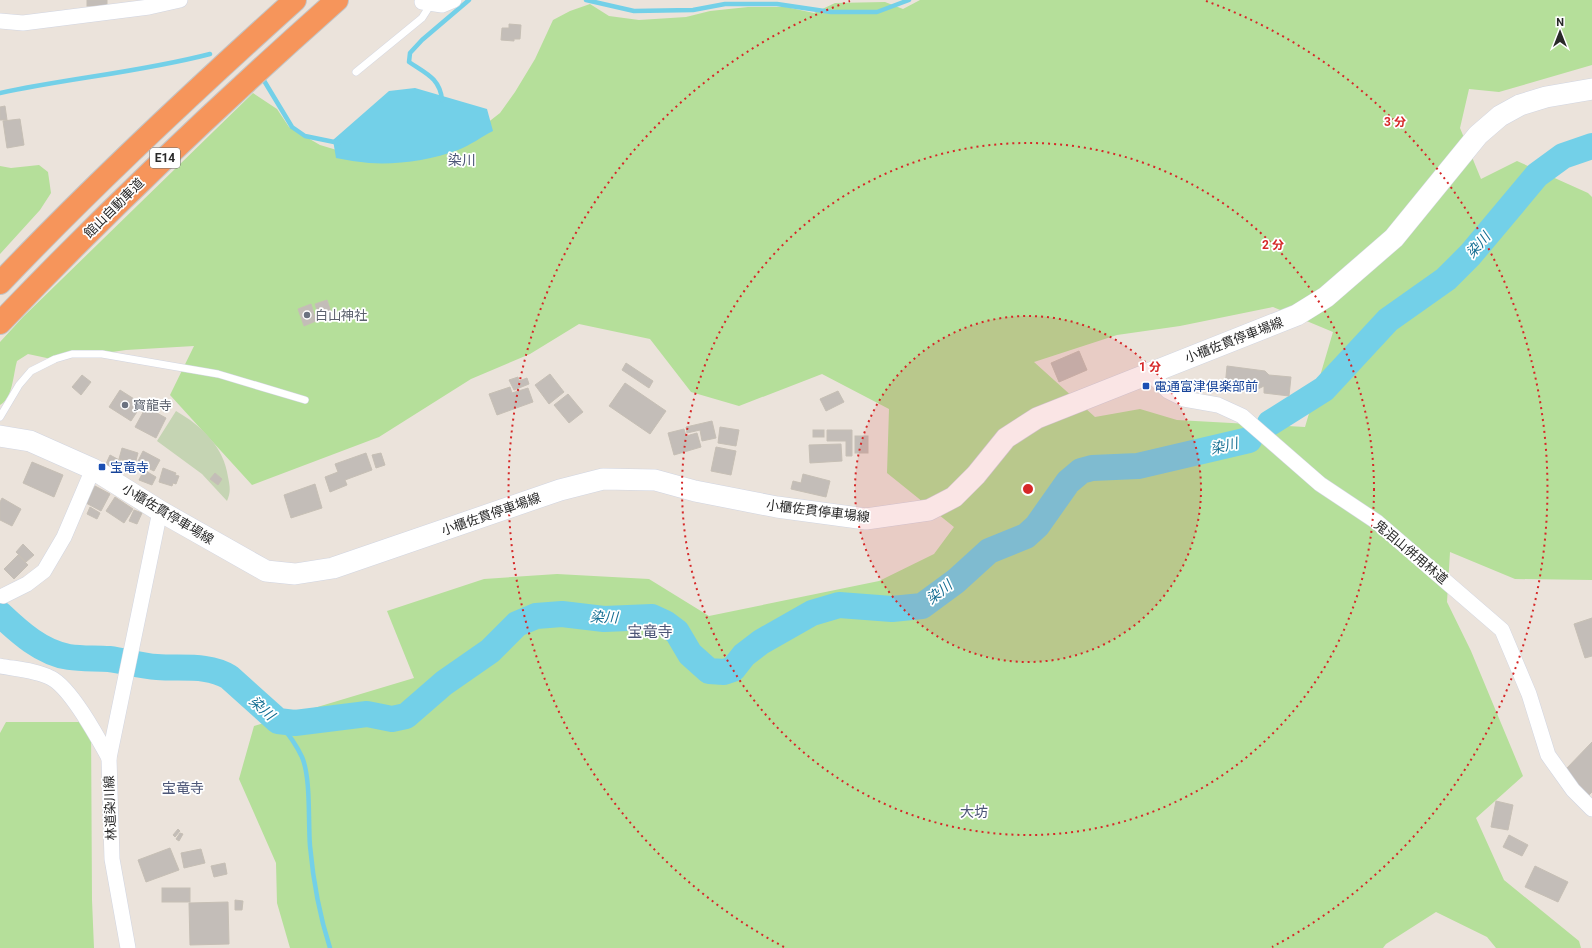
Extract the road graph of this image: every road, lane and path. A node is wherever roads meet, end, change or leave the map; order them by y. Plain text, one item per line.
1 (180, 0) edge
2 (295, 0) edge
3 (337, 0) edge
4 (454, 0) edge
5 (426, 3) joint
6 (0, 21) edge
7 (356, 72) dead end
8 (1592, 89) edge
9 (0, 283) edge
10 (0, 323) edge
11 (1149, 373) junction
12 (305, 400) dead end
13 (0, 417) edge
14 (0, 436) edge
15 (93, 469) junction
16 (160, 511) junction
17 (3, 596) dead end
18 (0, 666) edge
19 (109, 758) junction
20 (1592, 809) edge
21 (128, 948) edge

1 - 6 street
2 - 9 highway, E14
3 - 10 highway, 館山自動車道 / E14
4 - 5 street
5 - 7 lane
8 - 11 main road, 小櫃佐貫停車場線
11 - 16 main road, 小櫃佐貫停車場線
11 - 20 street, 鬼泪山併用林道
12 - 13 lane
14 - 15 main road, 小櫃佐貫停車場線
15 - 16 main road, 小櫃佐貫停車場線
15 - 17 street
16 - 19 street, 林道染川線
18 - 19 street
19 - 21 street, 林道染川線

